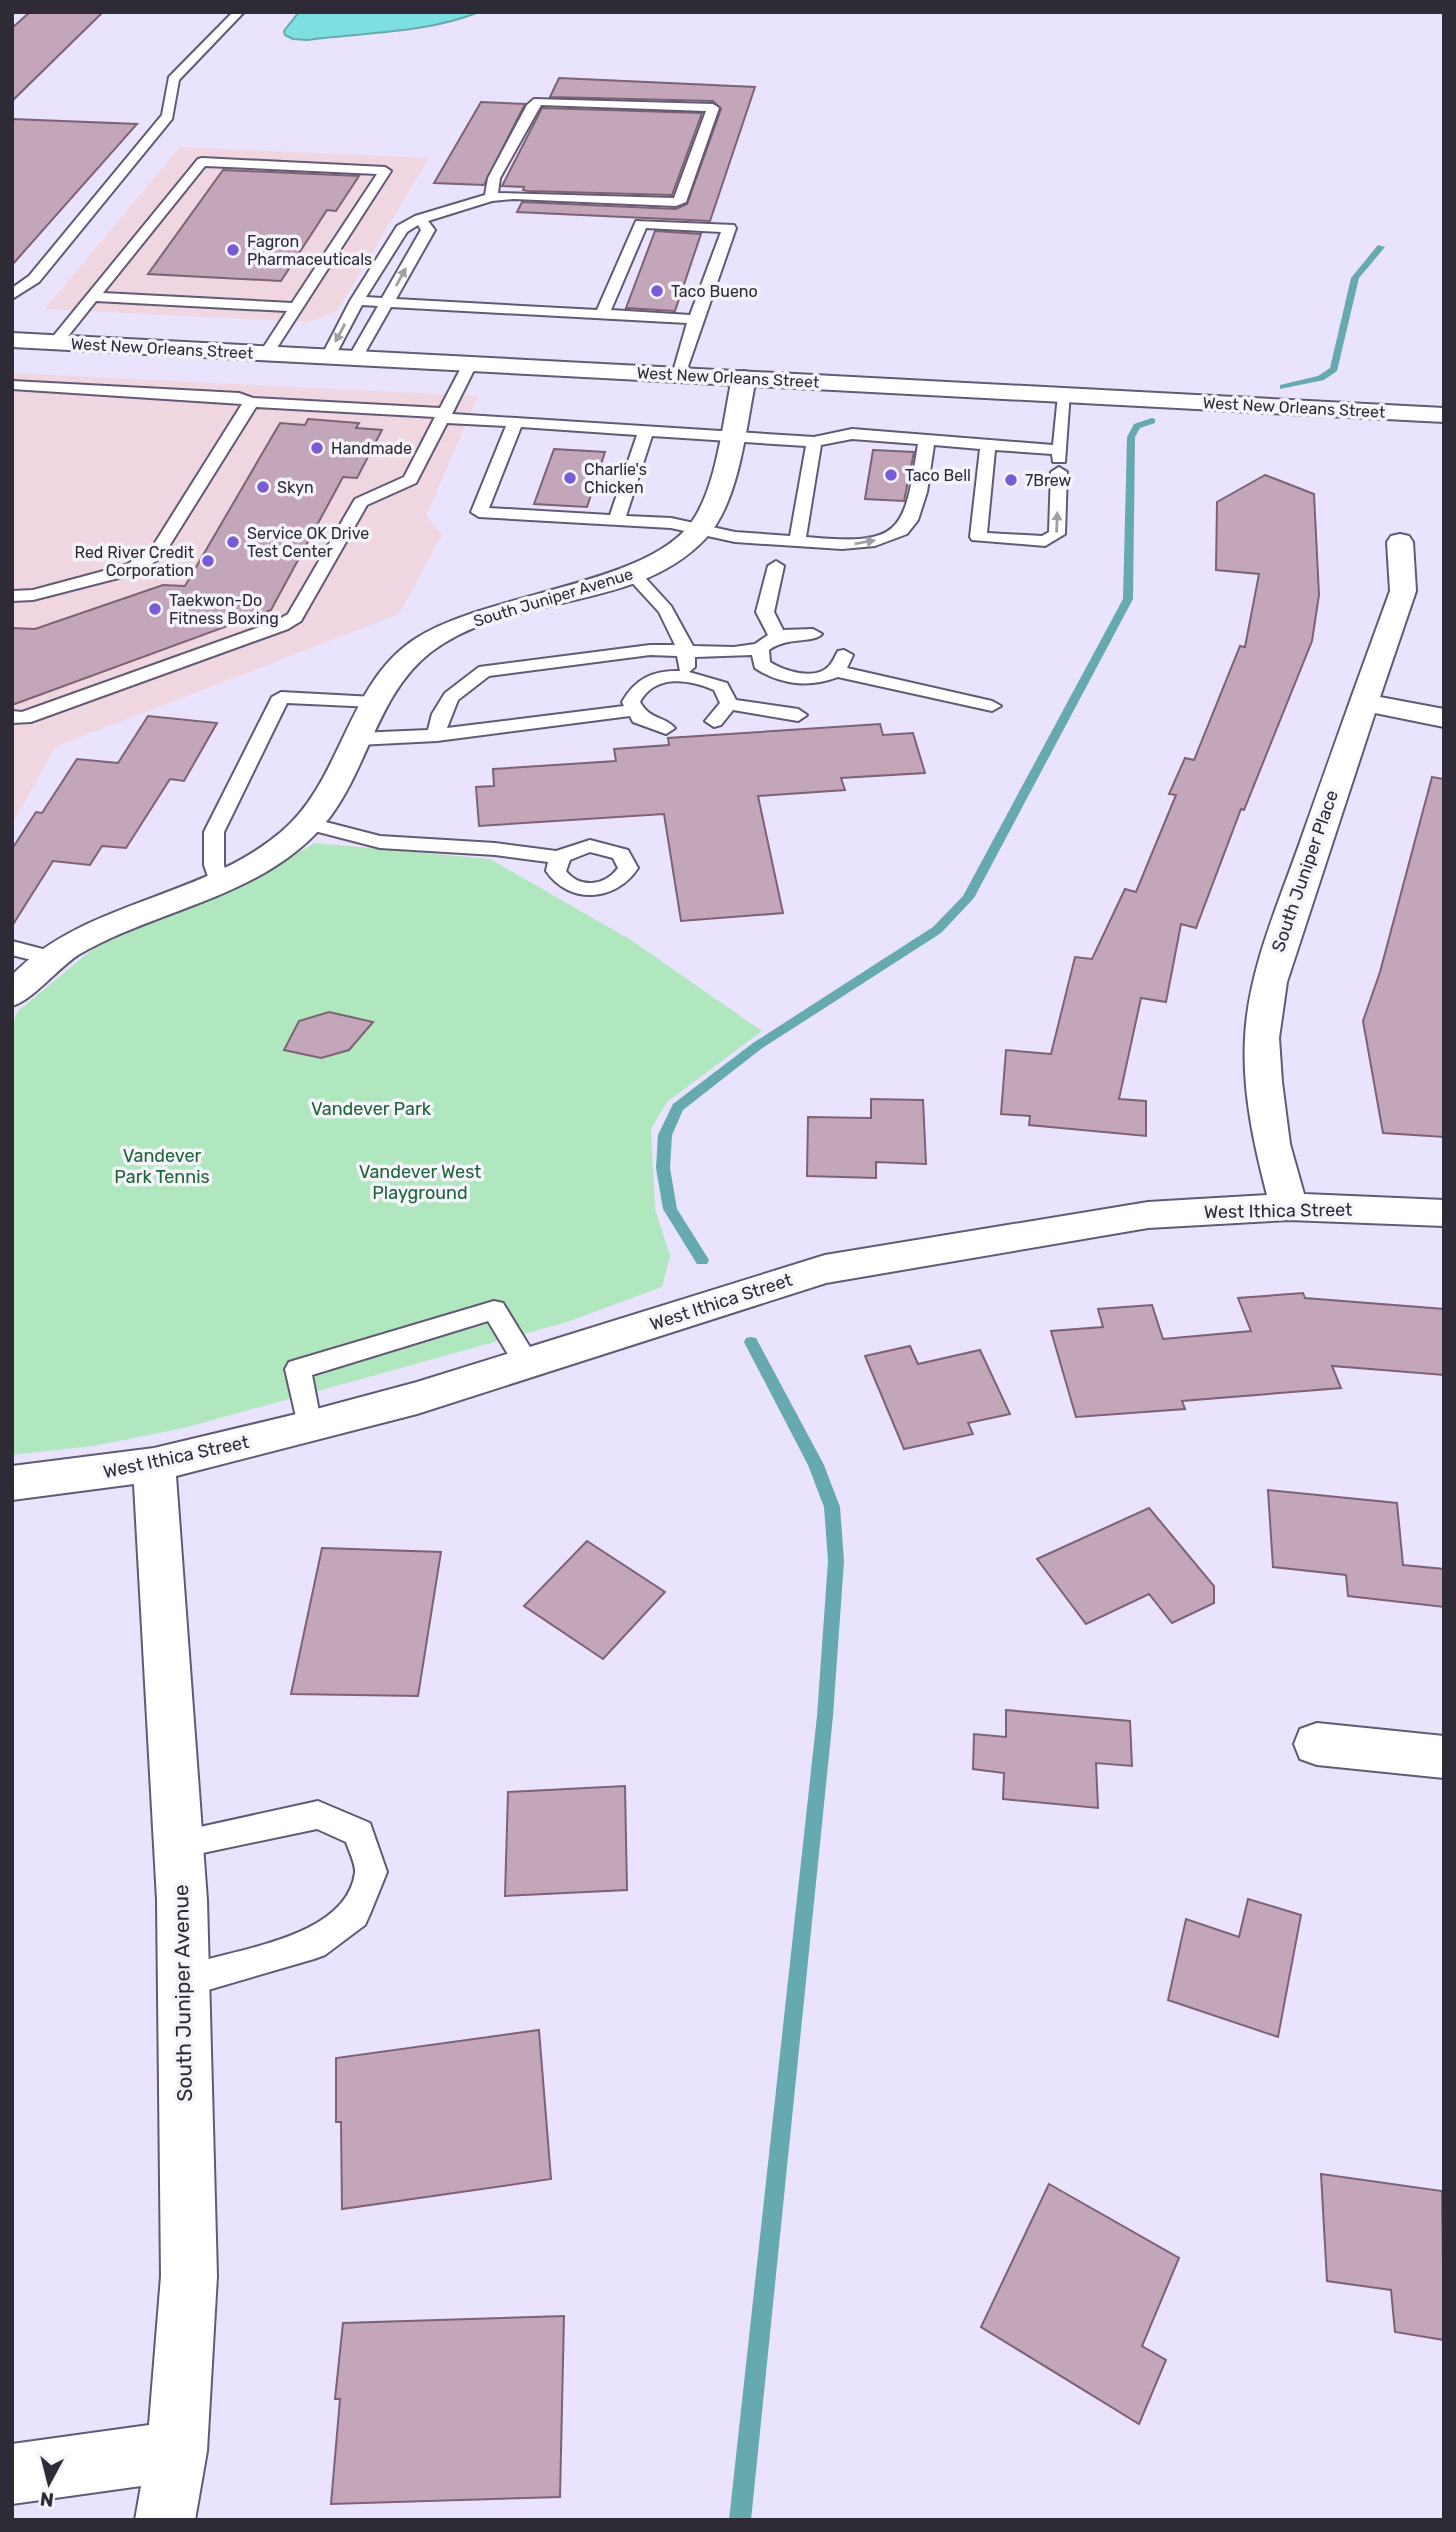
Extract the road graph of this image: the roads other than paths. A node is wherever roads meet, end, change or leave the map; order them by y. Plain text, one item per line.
1 (239, 12) edge
2 (491, 197) junction
3 (420, 219) junction
4 (15, 291) edge
5 (92, 297) junction
6 (357, 302) junction
7 (387, 303) junction
8 (297, 307) junction
9 (603, 313) junction
10 (695, 319) junction
11 (12, 340) edge
12 (56, 342) junction
13 (266, 354) junction
14 (328, 357) junction
15 (355, 358) junction
16 (470, 364) junction
17 (679, 375) junction
18 (744, 378) junction
19 (12, 385) edge
20 (1065, 395) junction
21 (251, 402) junction
22 (443, 415) junction
23 (1444, 415) edge
24 (516, 422) junction
25 (646, 430) junction
26 (731, 436) junction
27 (927, 439) junction
28 (814, 442) junction
29 (988, 445) junction
30 (1059, 460) junction
31 (616, 521) junction
32 (701, 528) junction
33 (797, 541) junction
34 (1400, 542) dead end
35 (776, 565) dead end
36 (633, 575) junction
37 (12, 596) edge
38 (813, 634) dead end
39 (778, 637) junction
40 (760, 648) junction
41 (686, 651) junction
42 (679, 676) junction
43 (374, 702) junction
44 (1363, 702) junction
45 (729, 704) junction
46 (992, 706) dead end
47 (633, 710) junction
48 (798, 715) dead end
49 (12, 717) edge
50 (1444, 718) edge
51 (714, 721) dead end
52 (666, 728) dead end
53 (437, 735) junction
54 (358, 739) junction
55 (310, 824) junction
56 (560, 858) dead end
57 (219, 884) junction
58 (12, 948) edge
59 (51, 958) junction
60 (12, 995) edge
61 (1289, 1207) junction
62 (1444, 1213) edge
63 (527, 1364) junction
64 (309, 1427) junction
65 (154, 1465) junction
66 (12, 1483) edge
67 (1317, 1744) dead end
68 (1444, 1757) edge
69 (179, 1843) junction
70 (184, 1981) junction
71 (177, 2451) junction
72 (12, 2474) edge
73 (165, 2520) edge

1 - 4 lane
2 - 2 lane
2 - 3 lane
3 - 6 lane
7 -> 3 lane
5 - 8 lane
5 - 8 lane
5 - 12 lane
6 - 7 lane
6 -> 14 lane
7 - 9 lane
7 - 15 lane
8 - 13 lane
9 - 10 lane
9 - 10 lane
10 - 17 lane
11 - 12 street, West New Orleans Street
12 - 13 street, West New Orleans Street
13 - 14 street, West New Orleans Street
14 - 15 street, West New Orleans Street
15 - 16 street, West New Orleans Street
16 - 17 street, West New Orleans Street
16 - 22 lane
17 - 18 street, West New Orleans Street
18 - 20 street, West New Orleans Street
18 - 26 street, South Juniper Avenue
19 - 21 lane
20 - 23 street, West New Orleans Street
20 - 30 lane
21 - 22 lane
21 - 37 lane
22 - 24 lane
22 - 49 lane
24 - 25 lane
24 - 31 lane
25 - 26 lane
25 - 31 lane
26 - 28 lane
26 - 32 street, South Juniper Avenue
27 - 28 lane
27 - 29 lane
33 -> 27 lane
28 - 33 lane
29 - 30 lane
29 -> 30 lane
31 - 32 lane
32 - 33 lane
32 - 36 street, South Juniper Avenue
34 - 44 street, South Juniper Place
35 - 39 lane
36 - 41 lane
36 - 43 street, South Juniper Avenue
38 - 39 lane
39 - 40 lane
40 - 41 lane
40 - 46 lane
41 - 42 lane
41 - 53 lane
42 - 45 lane
42 - 47 lane
43 - 54 street, South Juniper Avenue
43 - 57 lane
44 - 50 street
44 - 61 street, South Juniper Place
45 - 48 lane
45 - 51 lane
47 - 52 lane
47 - 53 lane
53 - 54 lane
54 - 55 street, South Juniper Avenue
55 - 56 lane
55 - 57 street, South Juniper Avenue
57 - 59 street, South Juniper Avenue
58 - 59 lane
59 - 60 street, South Juniper Avenue
61 - 62 street, West Ithica Street
61 - 63 street, West Ithica Street
63 - 64 street, West Ithica Street
63 - 64 lane
64 - 65 street, West Ithica Street
65 - 66 street, West Ithica Street
65 - 69 street, South Juniper Avenue
67 - 68 street
69 - 70 street, South Juniper Avenue
69 - 70 lane
70 - 71 street, South Juniper Avenue
71 - 72 street
71 - 73 street, South Juniper Avenue

